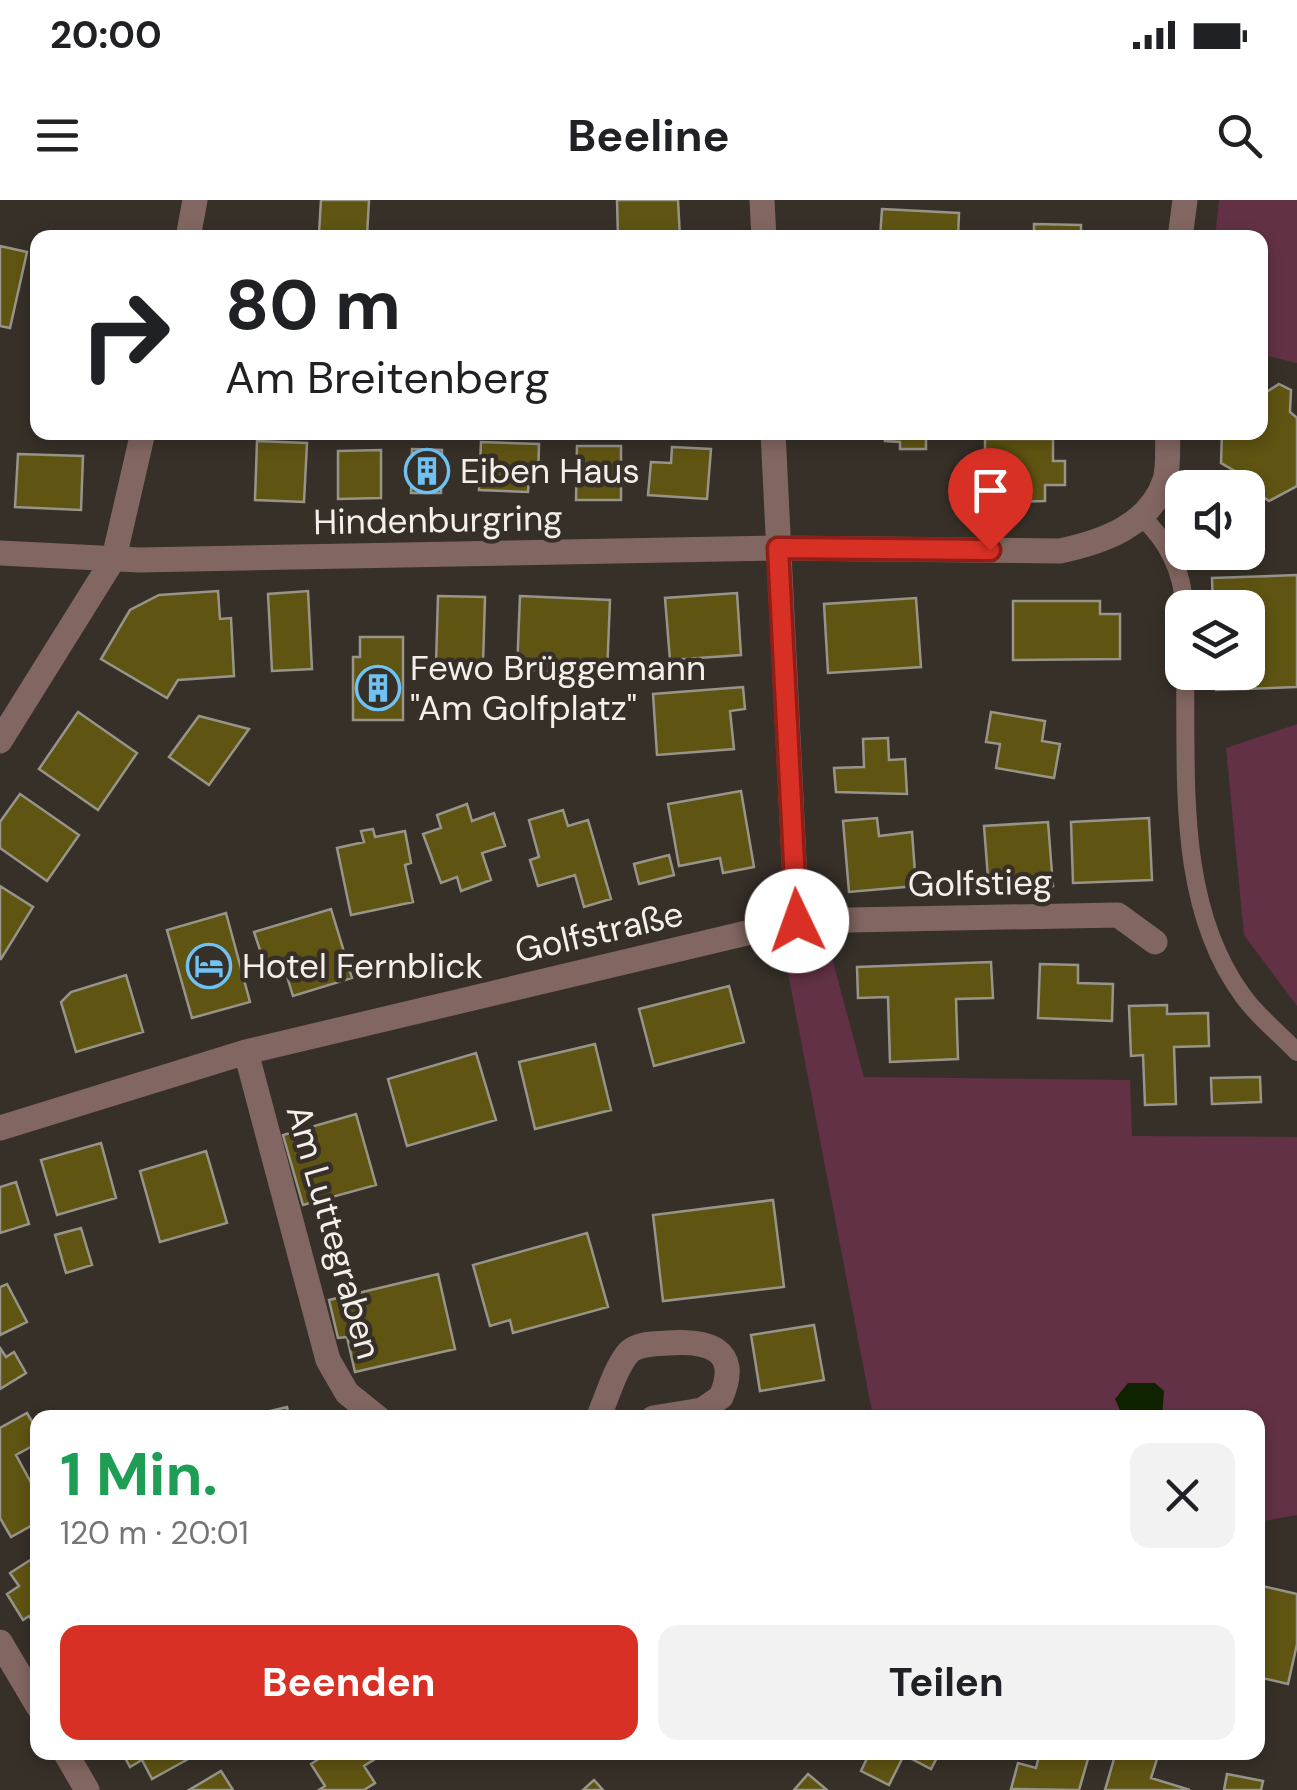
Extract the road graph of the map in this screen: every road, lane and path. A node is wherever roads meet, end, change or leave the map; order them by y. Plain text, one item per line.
1 (195, 200) edge
2 (762, 200) edge
3 (1185, 200) edge
4 (189, 230) edge
5 (764, 230) edge
6 (1181, 230) edge
7 (141, 440) edge
8 (773, 440) edge
9 (1168, 440) edge
10 (1142, 518) junction
11 (778, 548) junction
12 (0, 553) edge
13 (114, 558) junction
14 (1184, 590) edge
15 (1185, 690) edge
16 (0, 741) edge
17 (797, 921) junction
18 (1155, 942) dead end
19 (246, 1052) junction
20 (1297, 1052) edge
21 (0, 1128) edge
22 (368, 1410) edge
23 (602, 1410) edge
24 (702, 1410) edge
25 (0, 1642) edge
26 (30, 1693) edge
27 (70, 1760) edge
28 (87, 1790) edge

1 - 4 street
2 - 5 street
3 - 6 street
7 - 13 street
8 - 11 street
9 - 10 street
10 - 11 street, Hindenburgring
10 - 14 lane
11 - 13 street, Hindenburgring
11 - 17 street
12 - 13 street, Hindenburgring
13 - 16 street
15 - 20 lane
17 - 18 street, Golfstieg
17 - 19 street, Golfstraße
19 - 21 street, Golfstraße
19 - 22 street, Am Luttegraben
23 - 24 street
25 - 26 street
27 - 28 street

